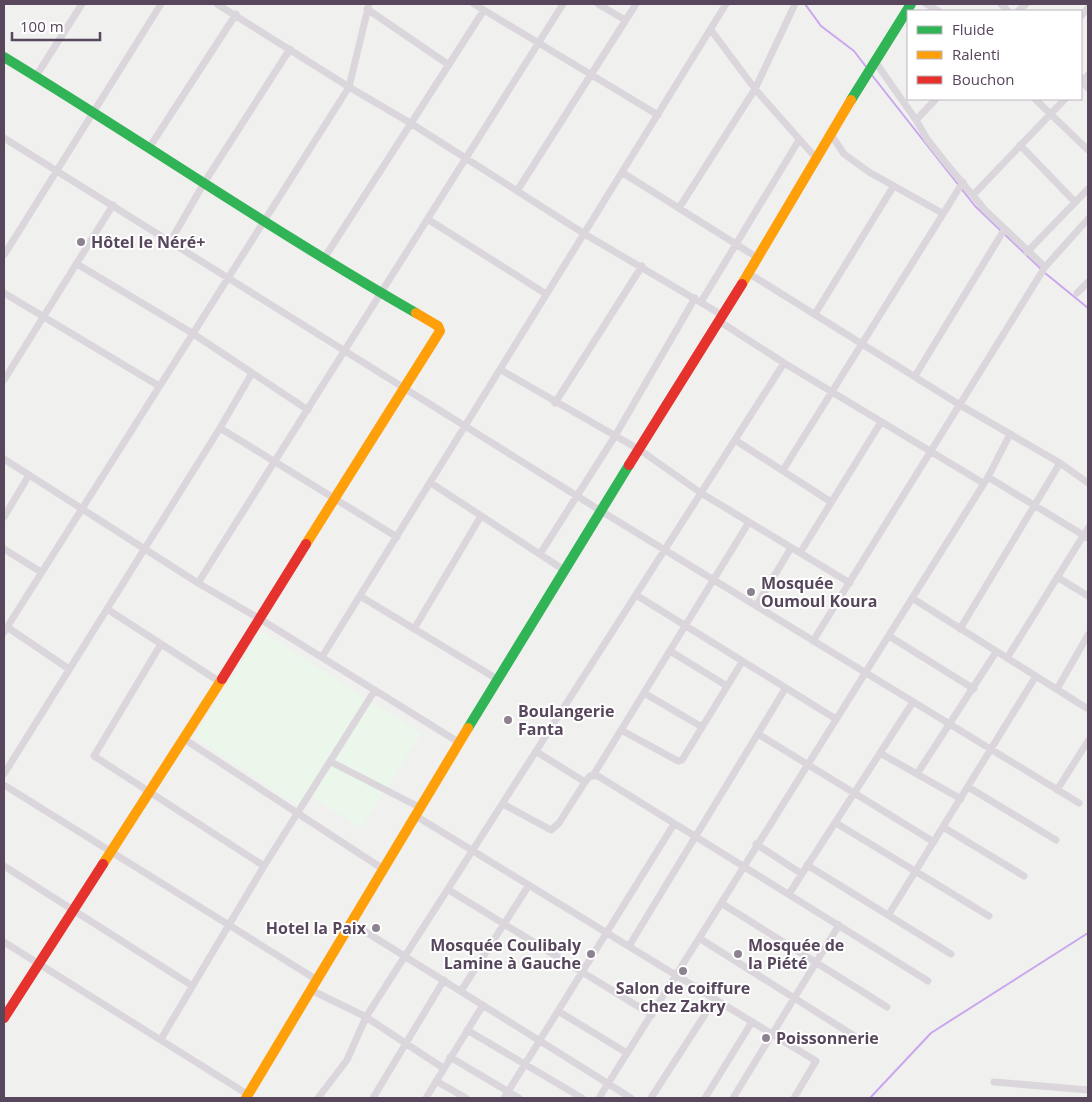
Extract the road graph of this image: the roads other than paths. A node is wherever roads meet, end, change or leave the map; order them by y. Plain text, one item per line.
1 (82, 4) edge
2 (161, 4) edge
3 (217, 4) edge
4 (474, 4) edge
5 (564, 4) edge
6 (598, 4) edge
7 (636, 4) edge
8 (726, 4) edge
9 (795, 4) edge
10 (910, 4) edge
11 (926, 4) edge
12 (368, 6) edge
13 (484, 10) junction
14 (937, 10) edge
15 (236, 14) junction
16 (625, 20) junction
17 (711, 30) junction
18 (540, 43) junction
19 (290, 49) junction
20 (4, 57) edge
21 (874, 60) junction
22 (449, 65) junction
23 (591, 74) junction
24 (36, 76) junction
25 (348, 87) junction
26 (755, 89) junction
27 (935, 100) edge
28 (1036, 100) edge
29 (1064, 100) edge
30 (94, 112) junction
31 (1050, 114) junction
32 (658, 115) junction
33 (916, 120) junction
34 (412, 124) junction
35 (830, 133) junction
36 (4, 138) edge
37 (800, 140) junction
38 (1020, 146) junction
39 (149, 148) junction
40 (1088, 150) edge
41 (816, 158) junction
42 (467, 159) junction
43 (56, 170) junction
44 (623, 173) junction
45 (963, 182) junction
46 (204, 183) junction
47 (892, 186) junction
48 (1088, 189) edge
49 (517, 191) junction
50 (973, 195) junction
51 (1075, 202) junction
52 (113, 206) junction
53 (679, 208) junction
54 (942, 213) junction
55 (1088, 219) edge
56 (429, 220) junction
57 (264, 222) junction
58 (1004, 230) junction
59 (582, 233) junction
60 (170, 242) junction
61 (736, 244) junction
62 (1027, 252) junction
63 (4, 254) edge
64 (758, 258) junction
65 (323, 260) junction
66 (77, 264) junction
67 (642, 266) junction
68 (1045, 267) junction
69 (748, 273) junction
70 (229, 279) junction
71 (1088, 282) edge
72 (4, 293) edge
73 (382, 294) junction
74 (546, 294) junction
75 (1078, 294) dead end
76 (698, 300) junction
77 (815, 314) junction
78 (42, 317) junction
79 (721, 318) junction
80 (192, 333) junction
81 (863, 344) junction
82 (345, 352) junction
83 (784, 363) junction
84 (501, 370) junction
85 (252, 373) junction
86 (915, 376) junction
87 (4, 380) edge
88 (159, 386) junction
89 (405, 387) junction
90 (832, 392) junction
91 (556, 403) junction
92 (960, 405) junction
93 (308, 410) junction
94 (881, 422) junction
95 (466, 426) junction
96 (220, 428) junction
97 (1010, 434) junction
98 (614, 436) junction
99 (735, 440) junction
100 (640, 450) junction
101 (931, 452) junction
102 (4, 459) edge
103 (275, 462) junction
104 (1060, 463) junction
105 (783, 470) junction
106 (29, 475) junction
107 (986, 480) junction
108 (431, 483) junction
109 (1088, 484) edge
110 (701, 493) junction
111 (577, 496) junction
112 (334, 499) junction
113 (831, 502) junction
114 (1036, 504) junction
115 (80, 509) junction
116 (601, 511) junction
117 (481, 516) junction
118 (4, 517) edge
119 (749, 522) junction
120 (1088, 528) edge
121 (397, 537) junction
122 (1086, 537) edge
123 (791, 548) junction
124 (4, 549) edge
125 (144, 549) junction
126 (665, 550) junction
127 (800, 553) junction
128 (540, 554) junction
129 (564, 570) junction
130 (41, 572) junction
131 (1057, 577) junction
132 (713, 579) junction
133 (198, 583) junction
134 (850, 583) junction
135 (636, 595) junction
136 (360, 596) junction
137 (1088, 596) edge
138 (912, 598) junction
139 (756, 606) junction
140 (107, 609) junction
141 (260, 618) junction
142 (685, 626) junction
143 (5, 629) edge
144 (414, 629) junction
145 (960, 629) junction
146 (889, 636) junction
147 (1088, 636) edge
148 (813, 641) junction
149 (161, 644) junction
150 (670, 651) junction
151 (996, 652) junction
152 (322, 657) junction
153 (1007, 658) junction
154 (742, 662) junction
155 (69, 669) junction
156 (865, 673) junction
157 (1036, 676) junction
158 (497, 679) junction
159 (220, 682) junction
160 (727, 686) junction
161 (785, 689) junction
162 (974, 689) junction
163 (1057, 689) junction
164 (375, 690) junction
165 (644, 693) junction
166 (913, 702) junction
167 (1088, 709) edge
168 (836, 719) junction
169 (950, 726) junction
170 (702, 727) junction
171 (621, 730) junction
172 (758, 734) junction
173 (184, 739) junction
174 (1088, 741) edge
175 (460, 743) junction
176 (990, 751) junction
177 (537, 752) junction
178 (880, 753) junction
179 (331, 762) junction
180 (807, 764) junction
181 (4, 774) edge
182 (594, 774) junction
183 (917, 774) junction
184 (585, 782) junction
185 (4, 785) edge
186 (968, 787) junction
187 (151, 790) junction
188 (1057, 790) junction
189 (855, 793) junction
190 (961, 799) junction
191 (1079, 803) dead end
192 (503, 804) junction
193 (418, 812) junction
194 (298, 813) junction
195 (836, 823) junction
196 (674, 824) junction
197 (943, 827) junction
198 (695, 838) junction
199 (1056, 840) dead end
200 (934, 842) junction
201 (756, 844) junction
202 (474, 850) junction
203 (111, 851) junction
204 (807, 865) junction
205 (4, 866) edge
206 (264, 866) junction
207 (743, 866) junction
208 (383, 869) junction
209 (916, 872) junction
210 (802, 874) junction
211 (1024, 876) dead end
212 (529, 885) junction
213 (449, 890) junction
214 (789, 894) junction
215 (721, 902) junction
216 (73, 909) junction
217 (890, 914) junction
218 (989, 916) dead end
219 (350, 922) junction
220 (504, 924) junction
221 (229, 925) junction
222 (840, 925) junction
223 (607, 932) junction
224 (699, 938) junction
225 (4, 942) edge
226 (629, 946) junction
227 (950, 954) dead end
228 (406, 956) junction
229 (817, 962) junction
230 (38, 964) junction
231 (582, 972) junction
232 (677, 975) junction
233 (317, 980) junction
234 (444, 980) junction
235 (928, 981) dead end
236 (191, 985) junction
237 (311, 990) junction
238 (461, 991) junction
239 (795, 998) junction
240 (715, 999) junction
241 (482, 1005) junction
242 (887, 1007) dead end
243 (558, 1011) junction
244 (652, 1015) junction
245 (366, 1017) junction
246 (4, 1018) edge
247 (752, 1022) junction
248 (467, 1030) junction
249 (772, 1034) junction
250 (856, 1037) dead end
251 (161, 1039) junction
252 (540, 1040) junction
253 (405, 1044) junction
254 (627, 1053) junction
255 (450, 1057) junction
256 (526, 1063) junction
257 (443, 1068) junction
258 (436, 1081) junction
259 (994, 1082) dead end
260 (608, 1083) junction
261 (1088, 1090) edge
262 (508, 1091) junction
263 (247, 1096) edge
264 (318, 1098) edge
265 (373, 1098) edge
266 (426, 1098) edge
267 (466, 1098) edge
268 (504, 1098) edge
269 (519, 1098) edge
270 (582, 1098) edge
271 (599, 1098) edge
272 (631, 1098) edge
273 (651, 1098) edge
274 (705, 1098) edge
275 (733, 1098) edge
276 (794, 1098) edge

1 - 24 street
2 - 30 street
3 - 15 street
4 - 13 street
5 - 18 street
6 - 16 street
7 - 16 street
8 - 17 street
9 - 26 street
10 - 21 street
11 - 14 street
12 - 22 street
12 - 25 street
13 - 18 street
13 - 22 street
15 - 19 street
15 - 39 street
16 - 23 street
17 - 26 street
17 - 32 street
18 - 23 street
18 - 42 street
19 - 25 street
19 - 46 street
20 - 24 street
21 - 33 street
21 - 35 street
22 - 34 street
23 - 32 street
23 - 49 street
24 - 30 street
25 - 34 street
25 - 57 street
26 - 37 street
26 - 53 street
27 - 33 street
28 - 31 street
29 - 31 street
30 - 39 street
30 - 43 street
31 - 38 street
31 - 40 street
32 - 44 street
33 - 45 street
34 - 42 street
34 - 65 street
35 - 41 street
35 - 47 street
36 - 43 street
37 - 41 street
37 - 61 street
38 - 50 street
38 - 51 street
39 - 46 street
41 - 64 street
42 - 49 street
42 - 56 street
43 - 52 street
43 - 63 street
44 - 53 street
44 - 59 street
45 - 50 street
45 - 54 street
46 - 57 street
46 - 60 street
47 - 54 street
47 - 77 street
48 - 51 street
49 - 59 street
50 - 58 street
51 - 62 street
52 - 60 street
52 - 66 street
53 - 61 street
54 - 81 street
55 - 68 street
56 - 73 street
56 - 74 street
57 - 65 street
57 - 70 street
58 - 62 street
58 - 86 street
59 - 67 street
59 - 74 street
60 - 70 street
61 - 64 street
61 - 76 street
62 - 68 street
64 - 69 street
65 - 73 street
66 - 78 street
66 - 80 street
67 - 76 street
67 - 91 street
68 - 92 street
69 - 77 street
69 - 79 street
70 - 80 street
70 - 82 street
71 - 75 street
72 - 78 street
73 - 82 street
73 - 89 street
74 - 84 street
76 - 79 street
76 - 98 street
77 - 81 street
78 - 87 street
78 - 88 street
79 - 83 street
79 - 100 street
80 - 85 street
80 - 88 street
81 - 86 street
81 - 90 street
82 - 89 street
82 - 93 street
83 - 90 street
83 - 99 street
84 - 91 street
84 - 95 street
85 - 93 street
85 - 96 street
86 - 92 street
88 - 115 street
89 - 95 street
89 - 112 street
90 - 94 street
90 - 105 street
91 - 98 street
92 - 97 street
92 - 101 street
93 - 103 street
94 - 101 street
94 - 113 street
95 - 108 street
95 - 111 street
96 - 103 street
96 - 125 street
97 - 104 street
97 - 107 street
98 - 100 street
98 - 111 street
99 - 105 street
99 - 110 street
100 - 110 street
100 - 116 street
101 - 107 street
101 - 134 street
102 - 106 street
103 - 112 street
103 - 133 street
104 - 109 street
104 - 114 street
105 - 113 street
106 - 115 street
106 - 118 street
107 - 114 street
107 - 138 street
108 - 117 street
108 - 121 street
110 - 119 street
110 - 126 street
111 - 116 street
111 - 128 street
112 - 121 street
112 - 141 street
113 - 127 street
114 - 122 street
114 - 145 street
115 - 125 street
115 - 130 street
116 - 126 street
116 - 129 street
117 - 128 street
117 - 144 street
119 - 123 street
119 - 132 street
120 - 122 street
121 - 136 street
122 - 131 street
123 - 127 street
123 - 139 street
124 - 130 street
125 - 133 street
125 - 140 street
126 - 132 street
126 - 135 street
127 - 134 street
128 - 129 street
129 - 158 street
130 - 143 street
131 - 137 street
131 - 153 street
132 - 139 street
132 - 142 street
133 - 141 street
134 - 148 street
135 - 142 street
135 - 177 street
136 - 144 street
136 - 152 street
138 - 145 street
138 - 146 street
139 - 148 street
140 - 149 street
140 - 155 street
141 - 152 street
141 - 159 street
142 - 150 street
142 - 154 street
143 - 155 street
144 - 158 street
145 - 151 street
146 - 156 street
146 - 162 street
147 - 163 street
148 - 156 street
149 - 159 street
149 - 187 street
150 - 160 street
150 - 165 street
151 - 153 street
151 - 162 street
152 - 164 street
153 - 157 street
154 - 160 street
154 - 161 street
155 - 181 street
156 - 166 street
156 - 168 street
157 - 163 street
157 - 176 street
158 - 175 street
159 - 173 street
160 - 170 street
161 - 168 street
161 - 172 street
162 - 169 street
163 - 167 street
164 - 175 street
164 - 179 street
165 - 170 street
165 - 171 street
166 - 169 street
166 - 178 street
168 - 180 street
169 - 176 street
169 - 183 street
170 - 171 street
171 - 182 street
172 - 180 street
172 - 198 street
173 - 187 street
173 - 194 street
174 - 188 street
175 - 193 street
176 - 186 street
176 - 188 street
177 - 184 street
177 - 192 street
178 - 183 street
178 - 189 street
179 - 193 street
179 - 194 street
180 - 189 street
180 - 201 street
182 - 184 street
182 - 196 street
183 - 190 street
184 - 192 street
185 - 203 street
186 - 190 street
186 - 199 street
187 - 203 street
187 - 206 street
188 - 191 street
189 - 195 street
189 - 200 street
190 - 197 street
192 - 202 street
193 - 202 street
193 - 208 street
194 - 206 street
194 - 208 street
195 - 204 street
195 - 209 street
196 - 198 street
196 - 223 street
197 - 200 street
197 - 211 street
198 - 207 street
198 - 226 street
200 - 209 street
201 - 207 street
201 - 210 street
202 - 212 street
202 - 213 street
203 - 216 street
203 - 221 street
204 - 210 street
204 - 217 street
205 - 216 street
206 - 221 street
207 - 214 street
207 - 215 street
208 - 219 street
209 - 217 street
209 - 218 street
210 - 214 street
212 - 220 street
212 - 223 street
213 - 220 street
213 - 228 street
214 - 222 street
215 - 224 street
215 - 229 street
216 - 230 street
216 - 236 street
217 - 227 street
219 - 228 street
219 - 233 street
220 - 231 street
220 - 238 street
221 - 233 street
221 - 236 street
222 - 229 street
222 - 235 street
223 - 226 street
223 - 231 street
224 - 232 street
224 - 239 street
225 - 230 street
226 - 232 street
228 - 234 street
228 - 245 street
229 - 239 street
229 - 242 street
230 - 246 street
230 - 251 street
231 - 243 street
231 - 244 street
232 - 240 street
232 - 244 street
233 - 237 street
234 - 238 street
234 - 253 street
236 - 251 street
237 - 245 street
237 - 263 street
238 - 241 street
239 - 249 street
239 - 250 street
240 - 247 street
240 - 273 street
241 - 248 street
241 - 252 street
243 - 252 street
243 - 254 street
244 - 254 street
245 - 253 street
245 - 264 street
247 - 249 street
247 - 274 street
248 - 255 street
248 - 256 street
249 - 275 street
249 - 276 street
251 - 263 street
252 - 256 street
252 - 260 street
253 - 257 street
253 - 265 street
254 - 260 street
255 - 257 street
255 - 262 street
256 - 262 street
256 - 270 street
257 - 258 street
258 - 266 street
258 - 267 street
259 - 261 street
260 - 271 street
260 - 272 street
262 - 268 street
262 - 269 street

